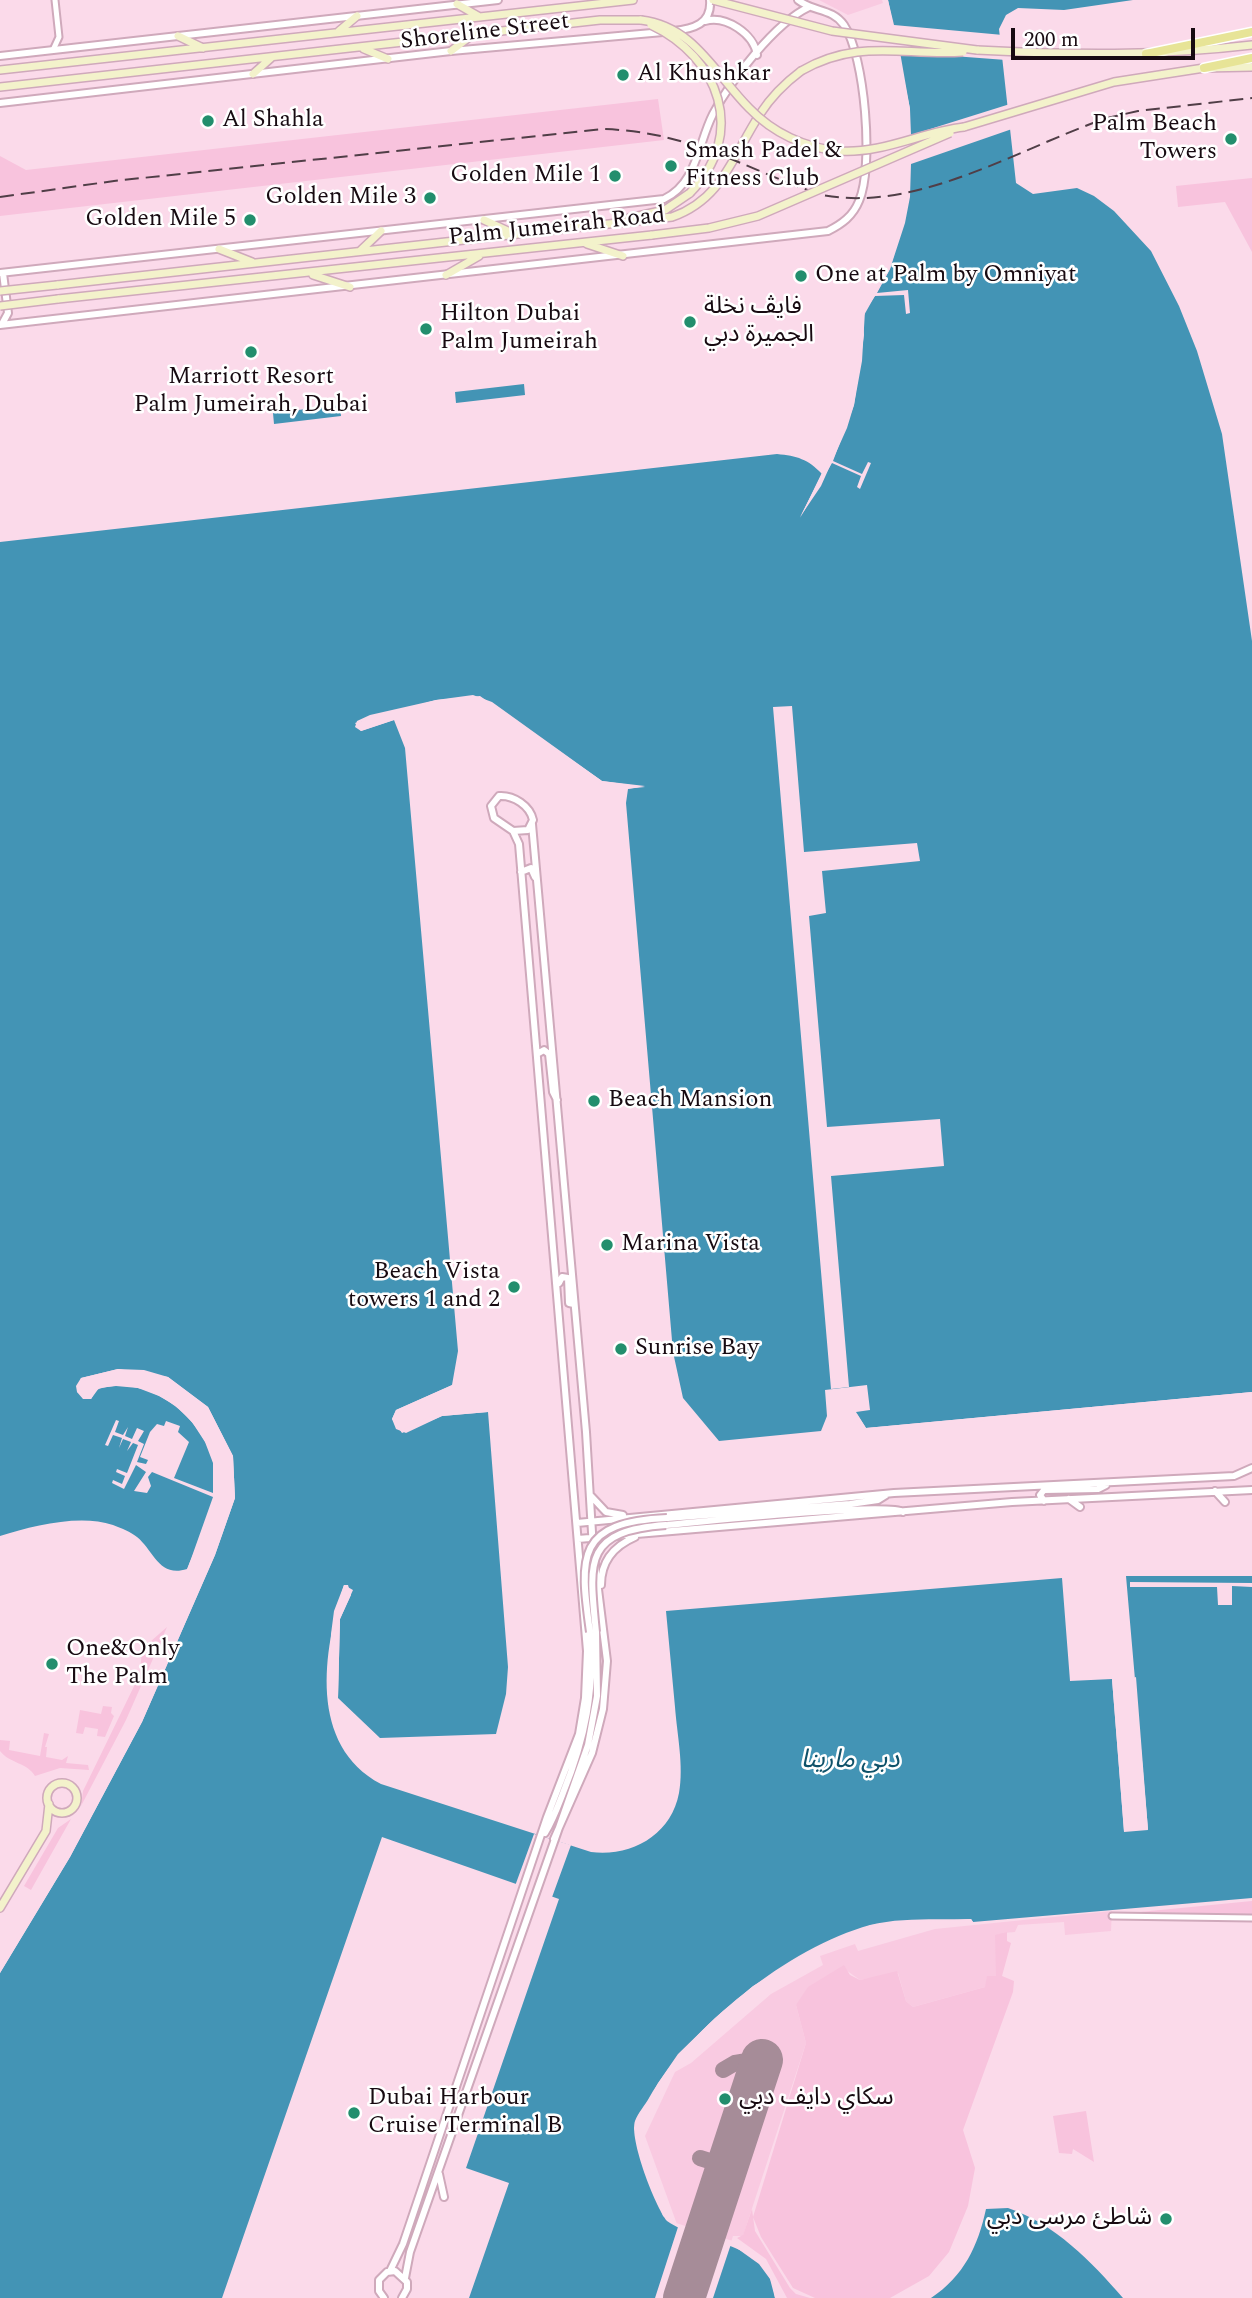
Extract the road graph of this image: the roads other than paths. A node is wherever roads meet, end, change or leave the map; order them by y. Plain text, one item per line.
1 (55, 0) edge
2 (498, 0) edge
3 (633, 0) edge
4 (712, 0) edge
5 (798, 0) edge
6 (457, 4) junction
7 (810, 7) junction
8 (357, 16) junction
9 (478, 16) junction
10 (641, 20) junction
11 (701, 24) junction
12 (1252, 32) edge
13 (337, 33) junction
14 (473, 35) junction
15 (178, 36) junction
16 (1252, 45) edge
17 (203, 48) junction
18 (360, 48) junction
19 (53, 50) junction
20 (977, 50) junction
21 (451, 51) junction
22 (1146, 54) junction
23 (757, 55) junction
24 (0, 56) edge
25 (272, 57) junction
26 (1252, 58) edge
27 (388, 59) junction
28 (1252, 67) edge
29 (1204, 68) junction
30 (0, 70) edge
31 (253, 74) junction
32 (0, 87) edge
33 (0, 103) edge
34 (964, 127) junction
35 (484, 220) junction
36 (604, 224) junction
37 (380, 232) junction
38 (513, 233) junction
39 (583, 243) junction
40 (219, 249) junction
41 (361, 250) junction
42 (482, 254) junction
43 (623, 256) junction
44 (253, 263) junction
45 (1, 273) edge
46 (309, 274) junction
47 (446, 275) junction
48 (350, 287) junction
49 (0, 291) edge
50 (0, 306) edge
51 (1, 324) edge
52 (532, 824) junction
53 (513, 831) junction
54 (521, 872) junction
55 (538, 892) junction
56 (526, 1001) dead end
57 (533, 1011) junction
58 (537, 1054) junction
59 (539, 1077) junction
60 (533, 1087) dead end
61 (558, 1101) junction
62 (558, 1286) junction
63 (574, 1304) junction
64 (1252, 1468) edge
65 (1108, 1484) junction
66 (882, 1488) dead end
67 (1252, 1490) edge
68 (1215, 1492) junction
69 (891, 1494) junction
70 (590, 1495) junction
71 (1069, 1499) junction
72 (734, 1500) dead end
73 (1044, 1501) junction
74 (1225, 1502) dead end
75 (1080, 1507) dead end
76 (725, 1508) junction
77 (904, 1513) junction
78 (642, 1515) junction
79 (884, 1515) junction
80 (666, 1521) junction
81 (892, 1521) dead end
82 (592, 1522) junction
83 (787, 1522) junction
84 (577, 1523) junction
85 (776, 1531) dead end
86 (640, 1535) junction
87 (593, 1538) junction
88 (578, 1539) junction
89 (600, 1593) junction
90 (593, 1632) junction
91 (49, 1804) junction
92 (65, 1812) junction
93 (46, 1831) junction
94 (542, 1837) junction
95 (554, 1839) junction
96 (0, 1908) edge
97 (1112, 1916) dead end
98 (1252, 1917) edge
99 (439, 2138) junction
100 (449, 2146) junction
101 (439, 2174) junction
102 (444, 2197) dead end
103 (390, 2271) junction
104 (405, 2278) junction
105 (382, 2297) edge
106 (402, 2298) edge

1 - 19 street
2 - 6 street
3 - 9 main road, Shoreline Street
4 - 11 street
4 - 20 main road, bridge
5 - 7 street
6 - 8 street
6 - 9 main road
7 - 23 street
7 - 43 street
8 - 13 main road
8 - 15 street
9 - 13 main road, Shoreline Street
10 - 14 main road, Shoreline Street
10 - 34 main road, Shoreline Street, bridge
10 - 36 main road, bridge
11 - 21 street
11 - 23 street
12 - 22 main road
13 - 17 main road, Shoreline Street
14 - 18 main road, Shoreline Street
14 - 21 main road
15 - 17 main road
15 - 19 street
16 - 22 main road, Palm Jumeirah Road
17 - 30 main road, Shoreline Street
18 - 25 main road, Shoreline Street
18 - 27 main road
19 - 24 street
20 - 22 main road, Palm Jumeirah Road
20 - 36 main road, Palm Jumeirah Road, bridge
21 - 27 street
23 - 35 street
25 - 31 main road
25 - 32 main road, Shoreline Street
26 - 29 main road
27 - 31 street
28 - 29 main road, Palm Jumeirah Road
29 - 34 main road, Palm Jumeirah Road
31 - 33 street
34 - 39 main road, Palm Jumeirah Road, bridge
35 - 37 street
35 - 38 main road
36 - 38 main road, Palm Jumeirah Road
37 - 40 street
37 - 41 main road
38 - 41 main road, Palm Jumeirah Road
39 - 42 main road, Palm Jumeirah Road
39 - 43 main road
40 - 44 main road
40 - 45 street
41 - 44 main road, Palm Jumeirah Road
42 - 46 main road, Palm Jumeirah Road
42 - 47 main road
43 - 47 street
44 - 49 main road, Palm Jumeirah Road, bridge
45 - 51 street
46 - 48 main road
46 - 50 main road, Palm Jumeirah Road, bridge
47 - 48 street
48 - 51 street
52 - 53 street
52 - 53 street
52 - 55 street
53 - 54 street
54 - 55 street
54 - 57 street
55 - 61 street
56 - 57 street
57 - 58 street
58 - 59 street
58 - 61 street
59 - 60 street
59 - 62 street
61 - 63 street
62 - 63 street
62 - 84 street
63 - 70 street
64 - 65 street
65 - 69 street
65 - 73 street
66 - 69 street
67 - 68 street
68 - 71 street
68 - 74 street
69 - 76 street
69 - 80 street
70 - 78 street
70 - 82 street
71 - 73 street
71 - 75 street
72 - 76 street
73 - 77 street
76 - 78 street
77 - 79 street
77 - 80 street
78 - 82 street
79 - 81 street
79 - 83 street
80 - 90 street, bridge
82 - 84 street
82 - 87 street
83 - 85 street
83 - 86 street
84 - 88 street
86 - 87 street
86 - 89 street
87 - 88 street
87 - 89 street
88 - 94 street
89 - 95 street
90 - 94 street
90 - 95 street
91 - 92 main road
91 - 92 main road
91 - 93 main road
92 - 93 main road
93 - 96 main road
94 - 99 street
95 - 100 street
97 - 98 street
99 - 100 street
99 - 103 street
100 - 101 street
101 - 102 street
101 - 104 street
103 - 104 street
103 - 105 street
104 - 106 street

